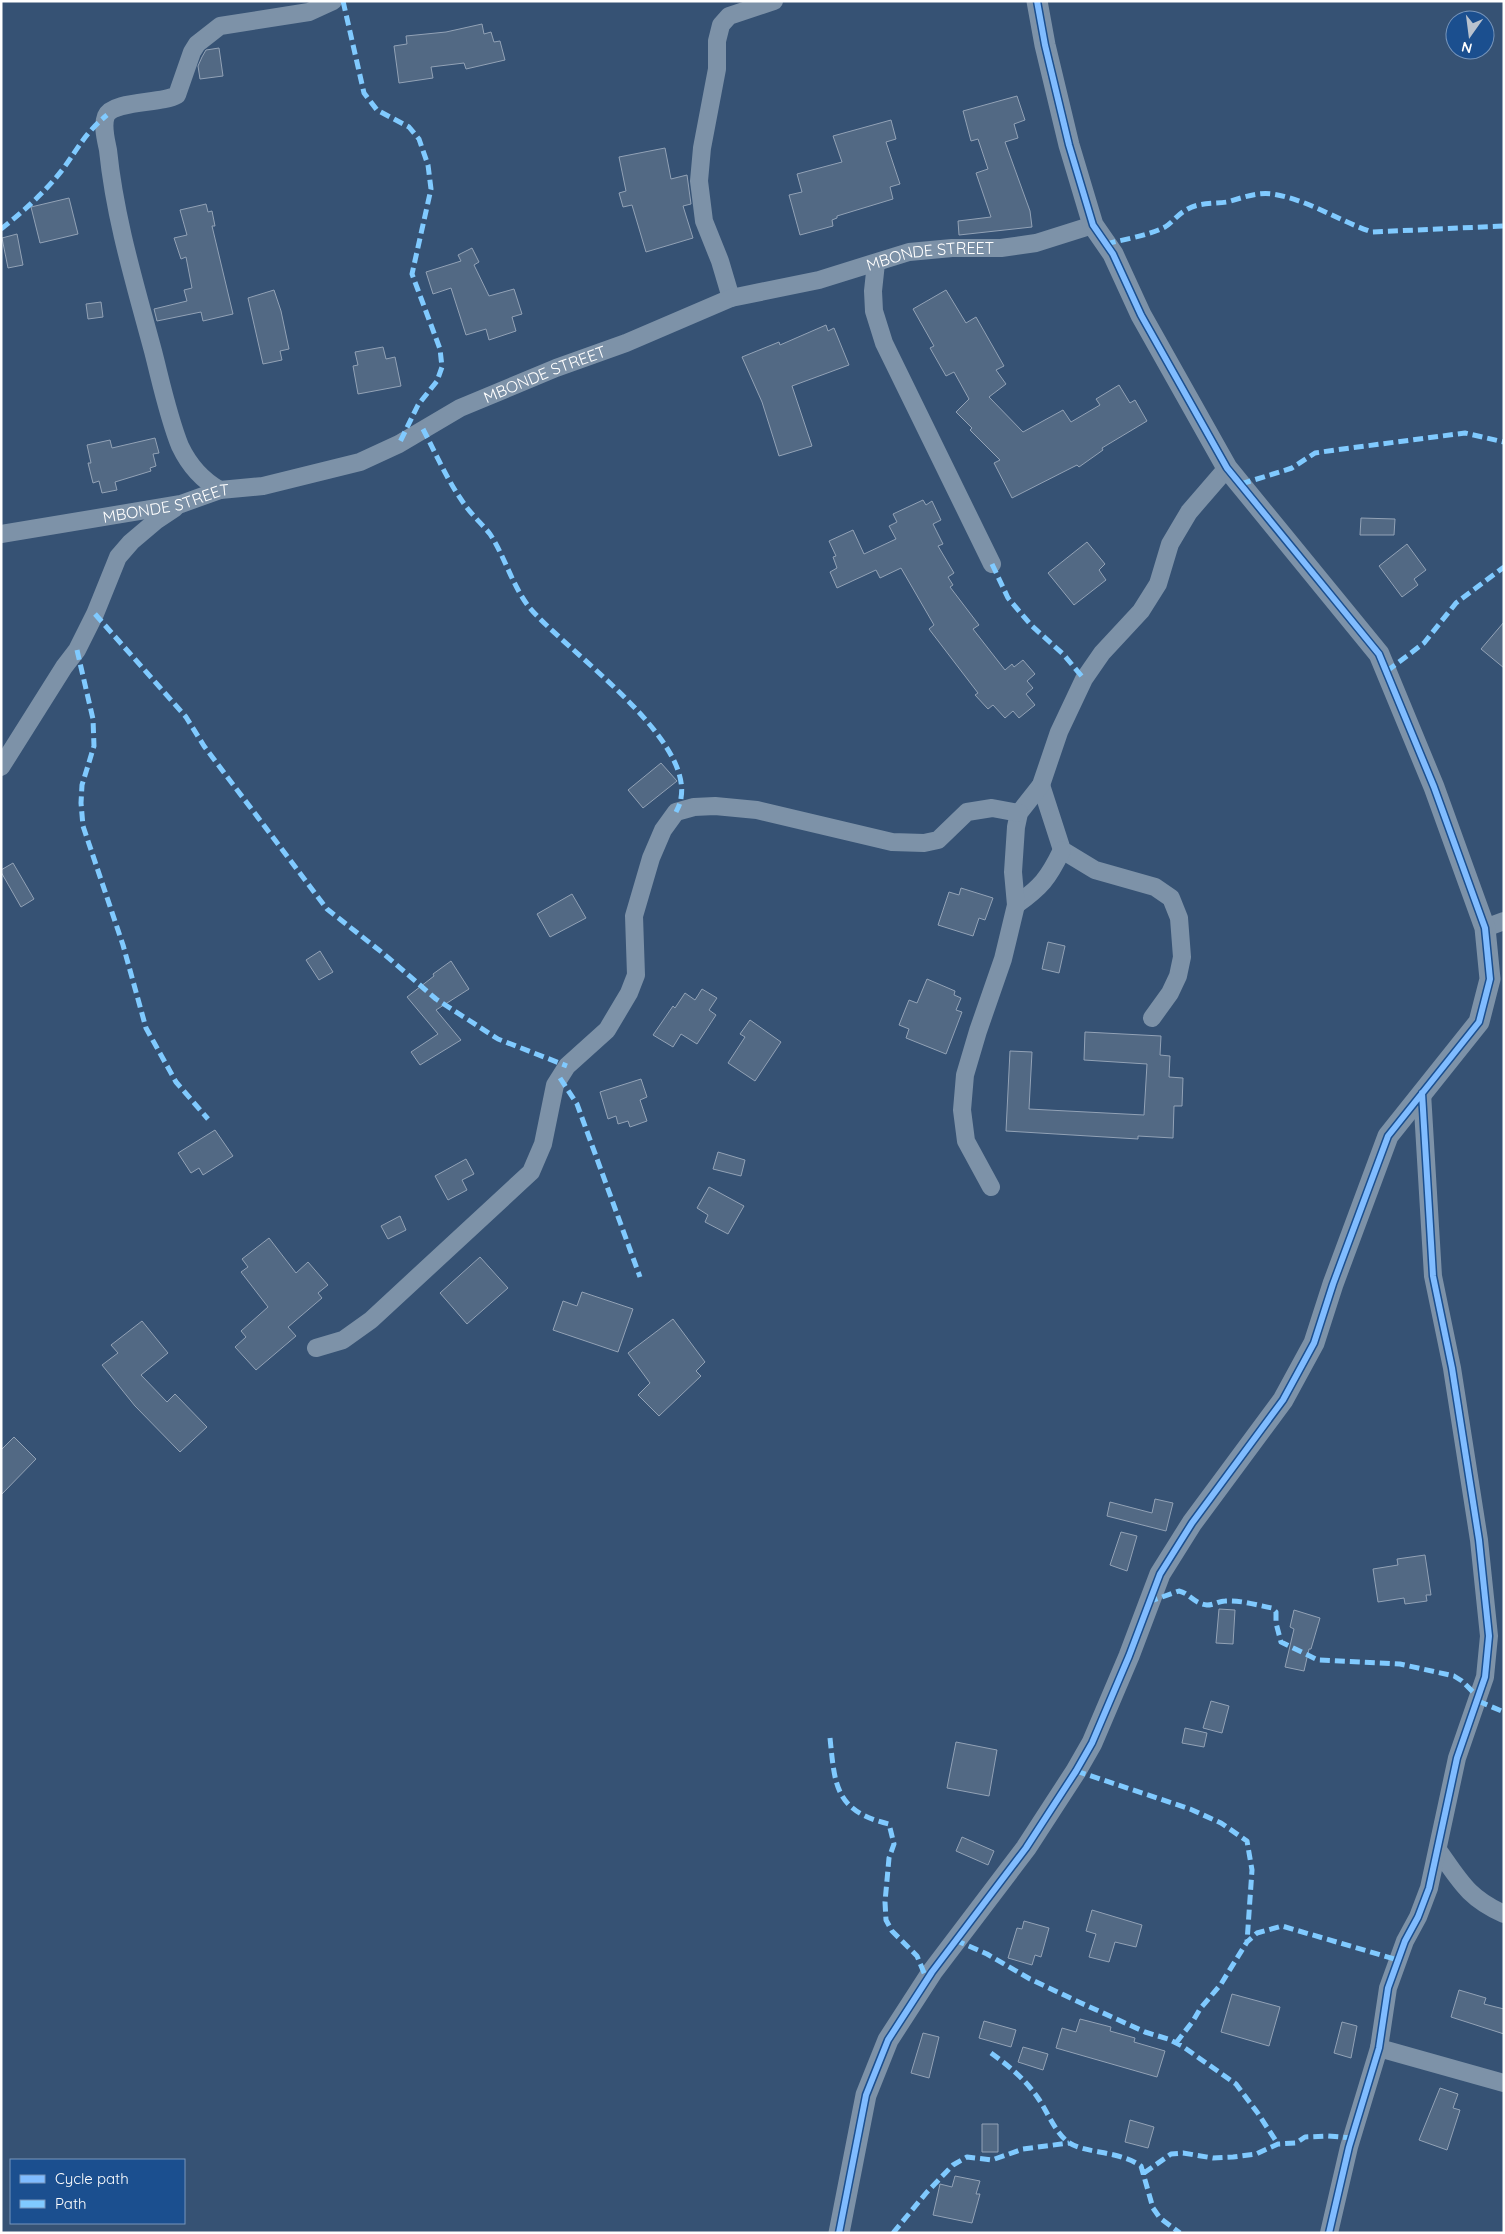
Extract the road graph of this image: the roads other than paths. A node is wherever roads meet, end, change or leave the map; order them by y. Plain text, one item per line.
1 (334, 1) edge
2 (774, 1) edge
3 (1037, 1) edge
4 (1093, 224) junction
5 (876, 263) junction
6 (731, 298) junction
7 (1227, 468) junction
8 (220, 490) junction
9 (181, 504) junction
10 (1, 534) edge
11 (992, 564) dead end
12 (1, 767) edge
13 (1041, 785) junction
14 (1019, 813) junction
15 (1062, 850) junction
16 (1016, 906) junction
17 (1494, 924) edge
18 (1152, 1018) dead end
19 (1422, 1093) junction
20 (991, 1187) dead end
21 (316, 1348) dead end
22 (1438, 1850) junction
23 (1504, 1914) edge
24 (1379, 2048) junction
25 (1504, 2083) edge
26 (839, 2233) edge
27 (1329, 2233) edge

1 - 8 street
2 - 6 street
3 - 4 street
4 - 5 street, MBONDE STREET
4 - 7 street
5 - 6 street, MBONDE STREET
5 - 11 street
6 - 8 street, MBONDE STREET
7 - 13 street
7 - 17 street
8 - 9 street, MBONDE STREET
9 - 10 street, MBONDE STREET
9 - 12 street
13 - 14 street
13 - 15 street
14 - 16 street
14 - 21 street
15 - 16 street
15 - 18 street
16 - 20 street
17 - 19 street
19 - 22 street
19 - 26 street
22 - 23 street
22 - 24 street
24 - 25 street
24 - 27 street

